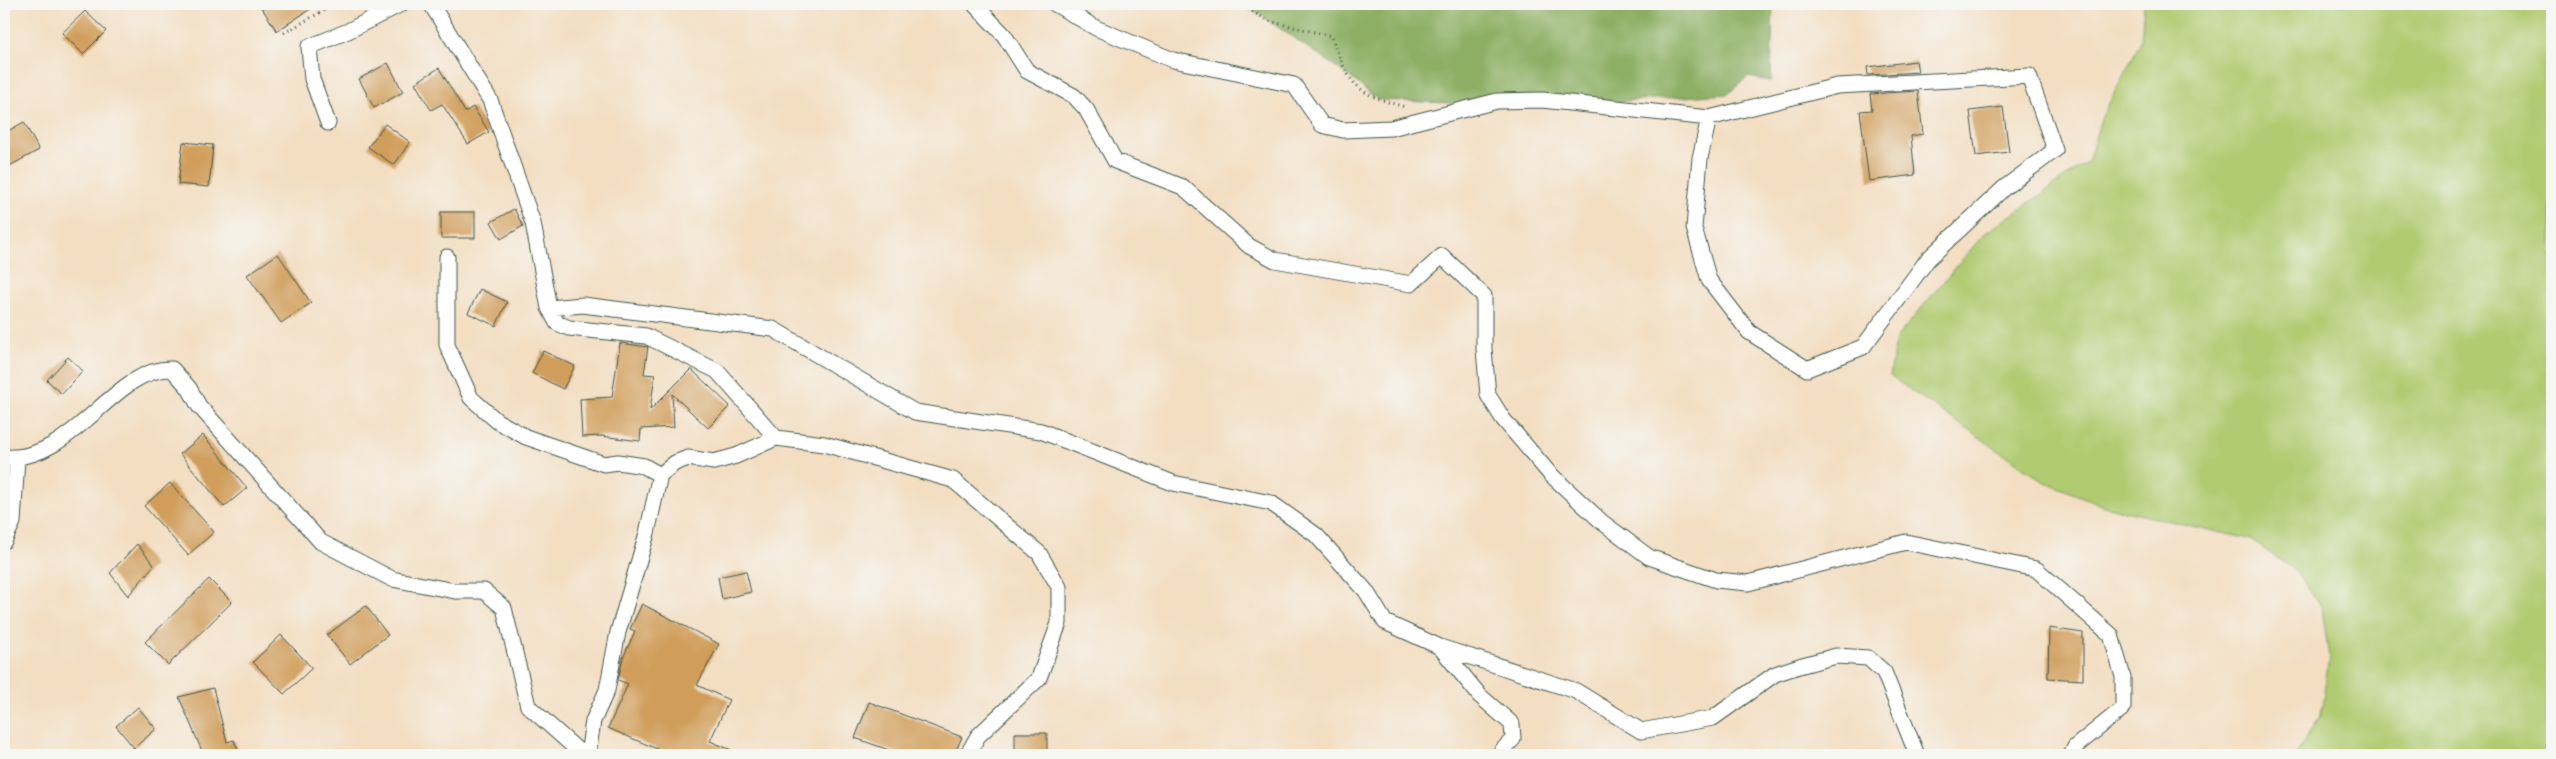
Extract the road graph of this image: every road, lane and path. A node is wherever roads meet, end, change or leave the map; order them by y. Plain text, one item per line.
1 (335, 4) edge
2 (401, 4) edge
3 (431, 4) edge
4 (974, 4) edge
5 (1055, 4) edge
6 (1240, 4) edge
7 (284, 33) dead end
8 (1413, 109) dead end
9 (1709, 118) junction
10 (328, 123) dead end
11 (447, 257) dead end
12 (549, 308) junction
13 (776, 438) junction
14 (10, 458) edge
15 (660, 475) junction
16 (4, 541) edge
17 (1440, 647) junction
18 (582, 755) edge
19 (588, 755) edge
20 (967, 755) edge
21 (1498, 755) edge
22 (1917, 755) edge
23 (2071, 755) edge

1 - 7 path
2 - 10 street
3 - 12 street
4 - 23 street
5 - 9 street
6 - 8 path
9 - 9 street
11 - 15 street
12 - 13 street
12 - 17 street
13 - 15 street
13 - 20 street
14 - 16 street
14 - 18 street
15 - 19 street
17 - 21 street
17 - 22 street

